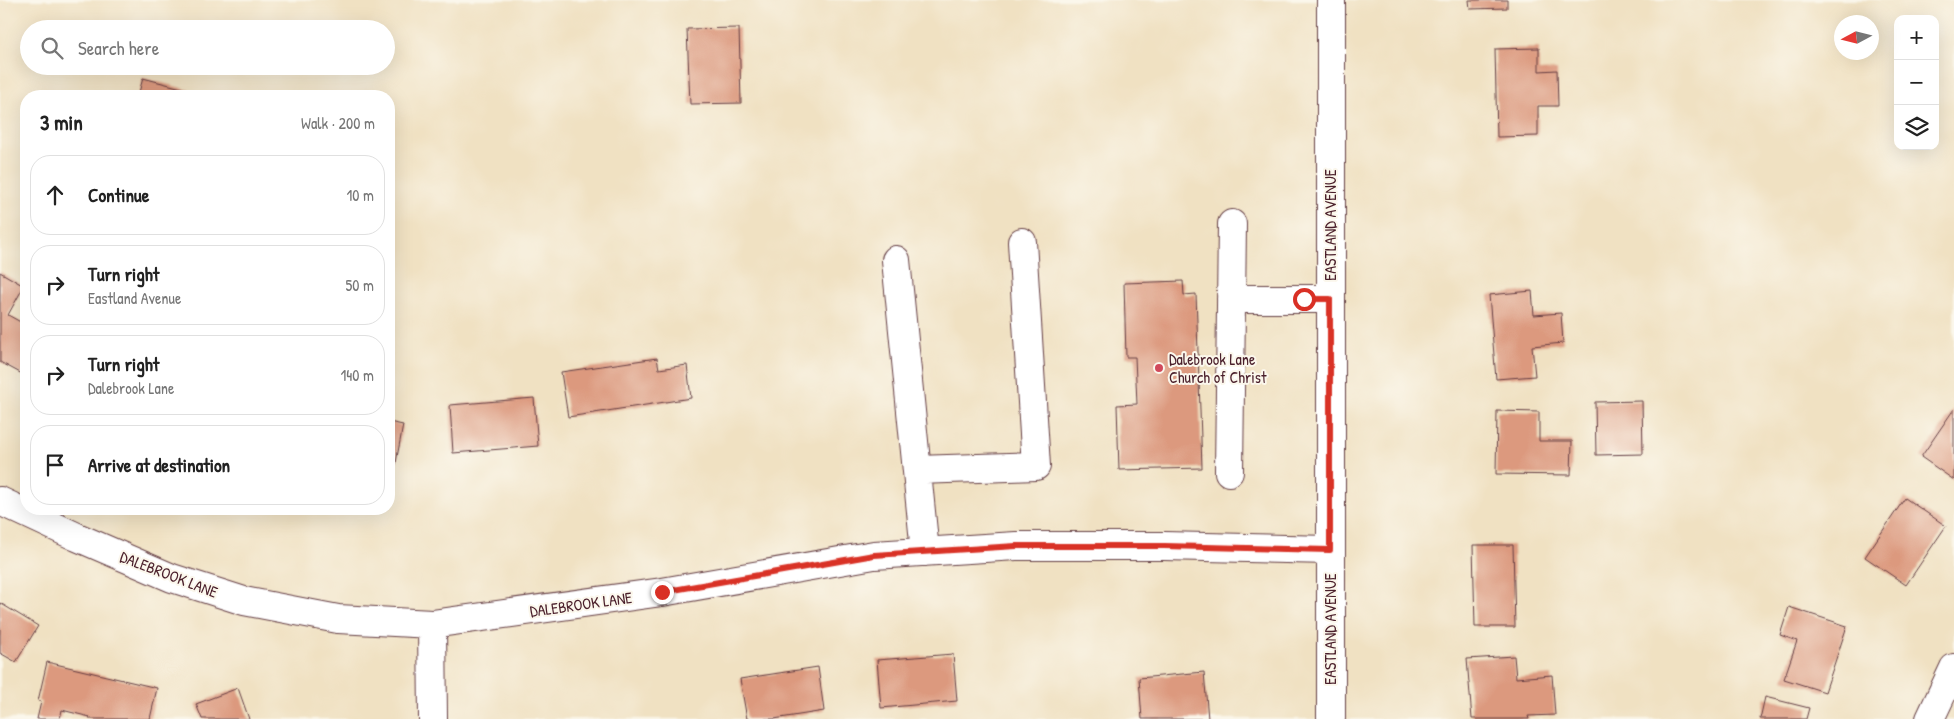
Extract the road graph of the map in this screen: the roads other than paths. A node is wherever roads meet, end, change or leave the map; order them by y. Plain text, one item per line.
1 (1331, 0) edge
2 (1232, 224) dead end
3 (1022, 242) dead end
4 (896, 260) dead end
5 (1231, 299) junction
6 (1330, 299) junction
7 (917, 470) junction
8 (1229, 472) dead end
9 (0, 501) edge
10 (20, 510) edge
11 (30, 515) edge
12 (1330, 550) junction
13 (925, 552) junction
14 (432, 624) junction
15 (1954, 668) edge
16 (433, 719) edge
17 (1331, 719) edge
18 (1930, 719) edge

1 - 6 street, EASTLAND AVENUE
2 - 5 street
3 - 7 street
4 - 7 street
5 - 6 street
5 - 8 street
6 - 12 street, EASTLAND AVENUE
7 - 13 street
9 - 10 street, DALEBROOK LANE
11 - 14 street, DALEBROOK LANE
12 - 13 street, DALEBROOK LANE
12 - 17 street, EASTLAND AVENUE
13 - 14 street, DALEBROOK LANE
14 - 16 street
15 - 18 street

